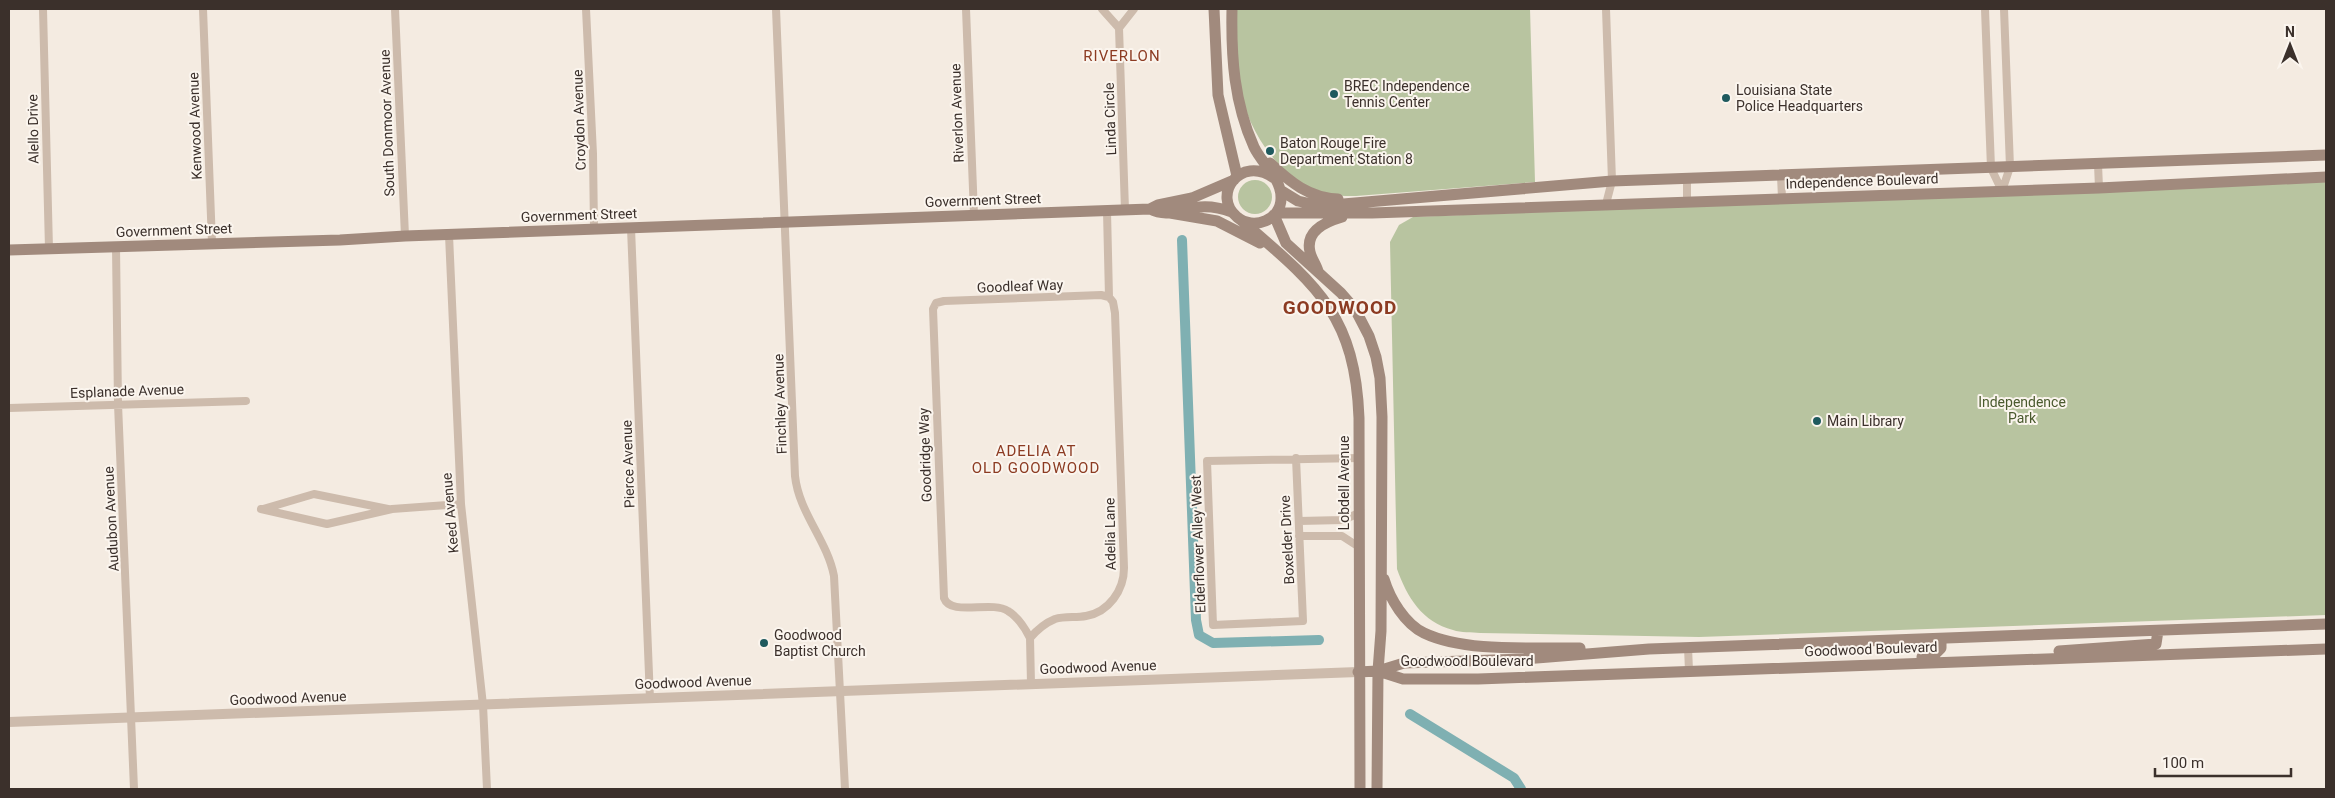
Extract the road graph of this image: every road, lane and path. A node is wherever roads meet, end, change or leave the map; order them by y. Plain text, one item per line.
1 (43, 9) edge
2 (203, 9) edge
3 (395, 9) edge
4 (586, 9) edge
5 (776, 9) edge
6 (966, 9) edge
7 (1102, 9) edge
8 (1134, 9) edge
9 (1214, 9) edge
10 (1232, 9) edge
11 (1606, 9) edge
12 (1985, 9) edge
13 (2004, 9) edge
14 (1119, 28) junction
15 (2326, 154) edge
16 (1259, 156) junction
17 (1232, 157) junction
18 (2098, 164) junction
19 (2010, 167) junction
20 (1991, 168) junction
21 (1781, 176) junction
22 (2326, 177) edge
23 (1236, 178) junction
24 (1274, 178) junction
25 (1687, 179) junction
26 (1612, 181) junction
27 (2099, 188) junction
28 (1214, 189) junction
29 (1280, 190) junction
30 (2002, 192) junction
31 (1782, 198) junction
32 (1362, 201) junction
33 (1688, 201) junction
34 (1606, 204) junction
35 (1150, 209) junction
36 (1126, 210) junction
37 (1107, 211) junction
38 (1232, 212) junction
39 (1170, 213) junction
40 (1275, 214) junction
41 (1353, 214) junction
42 (974, 215) junction
43 (1241, 220) junction
44 (786, 222) junction
45 (631, 228) junction
46 (594, 229) junction
47 (448, 235) junction
48 (405, 236) junction
49 (212, 243) junction
50 (1269, 245) junction
51 (116, 248) junction
52 (49, 249) junction
53 (9, 250) edge
54 (1319, 272) junction
55 (1109, 297) junction
56 (934, 306) joint
57 (1355, 309) junction
58 (1337, 319) junction
59 (246, 401) dead end
60 (118, 404) junction
61 (9, 408) edge
62 (1359, 418) junction
63 (1382, 418) junction
64 (1296, 458) junction
65 (1359, 458) junction
66 (461, 504) junction
67 (392, 509) junction
68 (1359, 513) junction
69 (1299, 521) junction
70 (1299, 536) junction
71 (1359, 546) junction
72 (1381, 569) junction
73 (1303, 622) joint
74 (2326, 624) edge
75 (2158, 631) junction
76 (1030, 638) junction
77 (1941, 639) junction
78 (1688, 647) junction
79 (1649, 649) junction
80 (2326, 649) edge
81 (2038, 658) junction
82 (1524, 659) junction
83 (1893, 664) junction
84 (1689, 671) junction
85 (1358, 672) junction
86 (1378, 672) junction
87 (1478, 679) junction
88 (1031, 684) junction
89 (840, 691) junction
90 (650, 699) junction
91 (483, 705) junction
92 (131, 718) junction
93 (9, 722) edge
94 (134, 789) edge
95 (487, 789) edge
96 (845, 789) edge
97 (1360, 789) edge
98 (1377, 789) edge

1 - 52 street, Alello Drive
2 - 49 street, Kenwood Avenue
3 - 48 street, South Donmoor Avenue
4 - 46 street, Croydon Avenue
5 - 44 street, Finchley Avenue
6 - 42 street, Riverlon Avenue
7 - 14 street
8 - 14 street
9 - 17 main road
10 - 16 main road
11 - 26 street
12 - 20 street
13 - 19 street
14 - 36 street, Linda Circle
15 - 18 main road, Independence Boulevard
16 - 24 main road
16 - 32 main road
17 - 23 main road
17 - 28 main road
18 - 19 main road, Independence Boulevard
18 - 27 street
19 - 20 main road, Independence Boulevard
19 - 30 street
20 - 21 main road, Independence Boulevard
20 - 30 street
21 - 25 main road, Independence Boulevard
21 - 31 street
22 - 27 main road, Independence Boulevard
23 - 24 main road
23 - 28 main road, Government Street
23 - 38 main road
24 - 29 main road
25 - 26 main road, Independence Boulevard
25 - 33 street
26 - 32 main road, Independence Boulevard
26 - 34 street
27 - 30 main road, Independence Boulevard
28 - 35 main road, Government Street
29 - 32 main road
29 - 40 main road
30 - 31 main road, Independence Boulevard
31 - 33 main road, Independence Boulevard
33 - 34 main road, Independence Boulevard
34 - 41 main road, Independence Boulevard
35 - 36 main road, Government Street
35 - 39 main road, Government Street
36 - 37 main road, Government Street
37 - 42 main road, Government Street
37 - 55 street, Adelia Lane
38 - 39 main road, Government Street
38 - 43 main road
39 - 50 main road
40 - 41 main road
40 - 43 main road
40 - 54 main road
41 - 54 main road
42 - 44 main road, Government Street
43 - 50 main road, Lobdell Avenue
44 - 45 main road, Government Street
44 - 89 street, Finchley Avenue
45 - 46 main road, Government Street
45 - 90 street, Pierce Avenue
46 - 47 main road, Government Street
47 - 48 main road, Government Street
47 - 66 street, Keed Avenue
48 - 49 main road, Government Street
49 - 51 main road, Government Street
50 - 58 main road, Lobdell Avenue
51 - 52 main road, Government Street
51 - 60 street, Audubon Avenue
52 - 53 main road, Government Street
54 - 57 main road
55 - 56 street, Goodleaf Way
55 - 76 street, Adelia Lane
56 - 76 street, Goodridge Way
57 - 58 main road
57 - 63 main road
58 - 62 main road, Lobdell Avenue
59 - 60 street, Esplanade Avenue
60 - 61 street, Esplanade Avenue
60 - 92 street, Audubon Avenue
62 - 63 main road
62 - 65 main road, Lobdell Avenue
63 - 72 main road
64 - 65 street
64 - 69 street, Boxelder Drive
64 - 73 street, Elderflower Alley West
65 - 68 main road, Lobdell Avenue
66 - 67 street
66 - 91 street, Keed Avenue
67 - 67 street
68 - 69 street
68 - 71 main road, Lobdell Avenue
69 - 70 street, Boxelder Drive
70 - 71 street
70 - 73 street, Boxelder Drive
71 - 85 main road, Lobdell Avenue
72 - 79 main road
72 - 86 main road
74 - 75 main road, Goodwood Boulevard
75 - 77 main road, Goodwood Boulevard
75 - 81 main road
76 - 88 street
77 - 78 main road, Goodwood Boulevard
77 - 83 main road
78 - 79 main road, Goodwood Boulevard
78 - 84 street
79 - 82 main road, Goodwood Boulevard
80 - 81 main road, Goodwood Boulevard
81 - 83 main road, Goodwood Boulevard
82 - 86 main road, Goodwood Boulevard
82 - 87 main road
83 - 84 main road, Goodwood Boulevard
84 - 87 main road, Goodwood Boulevard
85 - 86 main road, Goodwood Avenue
85 - 88 street, Goodwood Avenue
85 - 97 main road, Lobdell Avenue
86 - 87 main road, Goodwood Boulevard
86 - 98 main road
88 - 89 street, Goodwood Avenue
89 - 90 street, Goodwood Avenue
89 - 96 street, Finchley Avenue
90 - 91 street, Goodwood Avenue
91 - 92 street, Goodwood Avenue
91 - 95 street, Keed Avenue
92 - 93 street, Goodwood Avenue
92 - 94 street, Audubon Avenue

